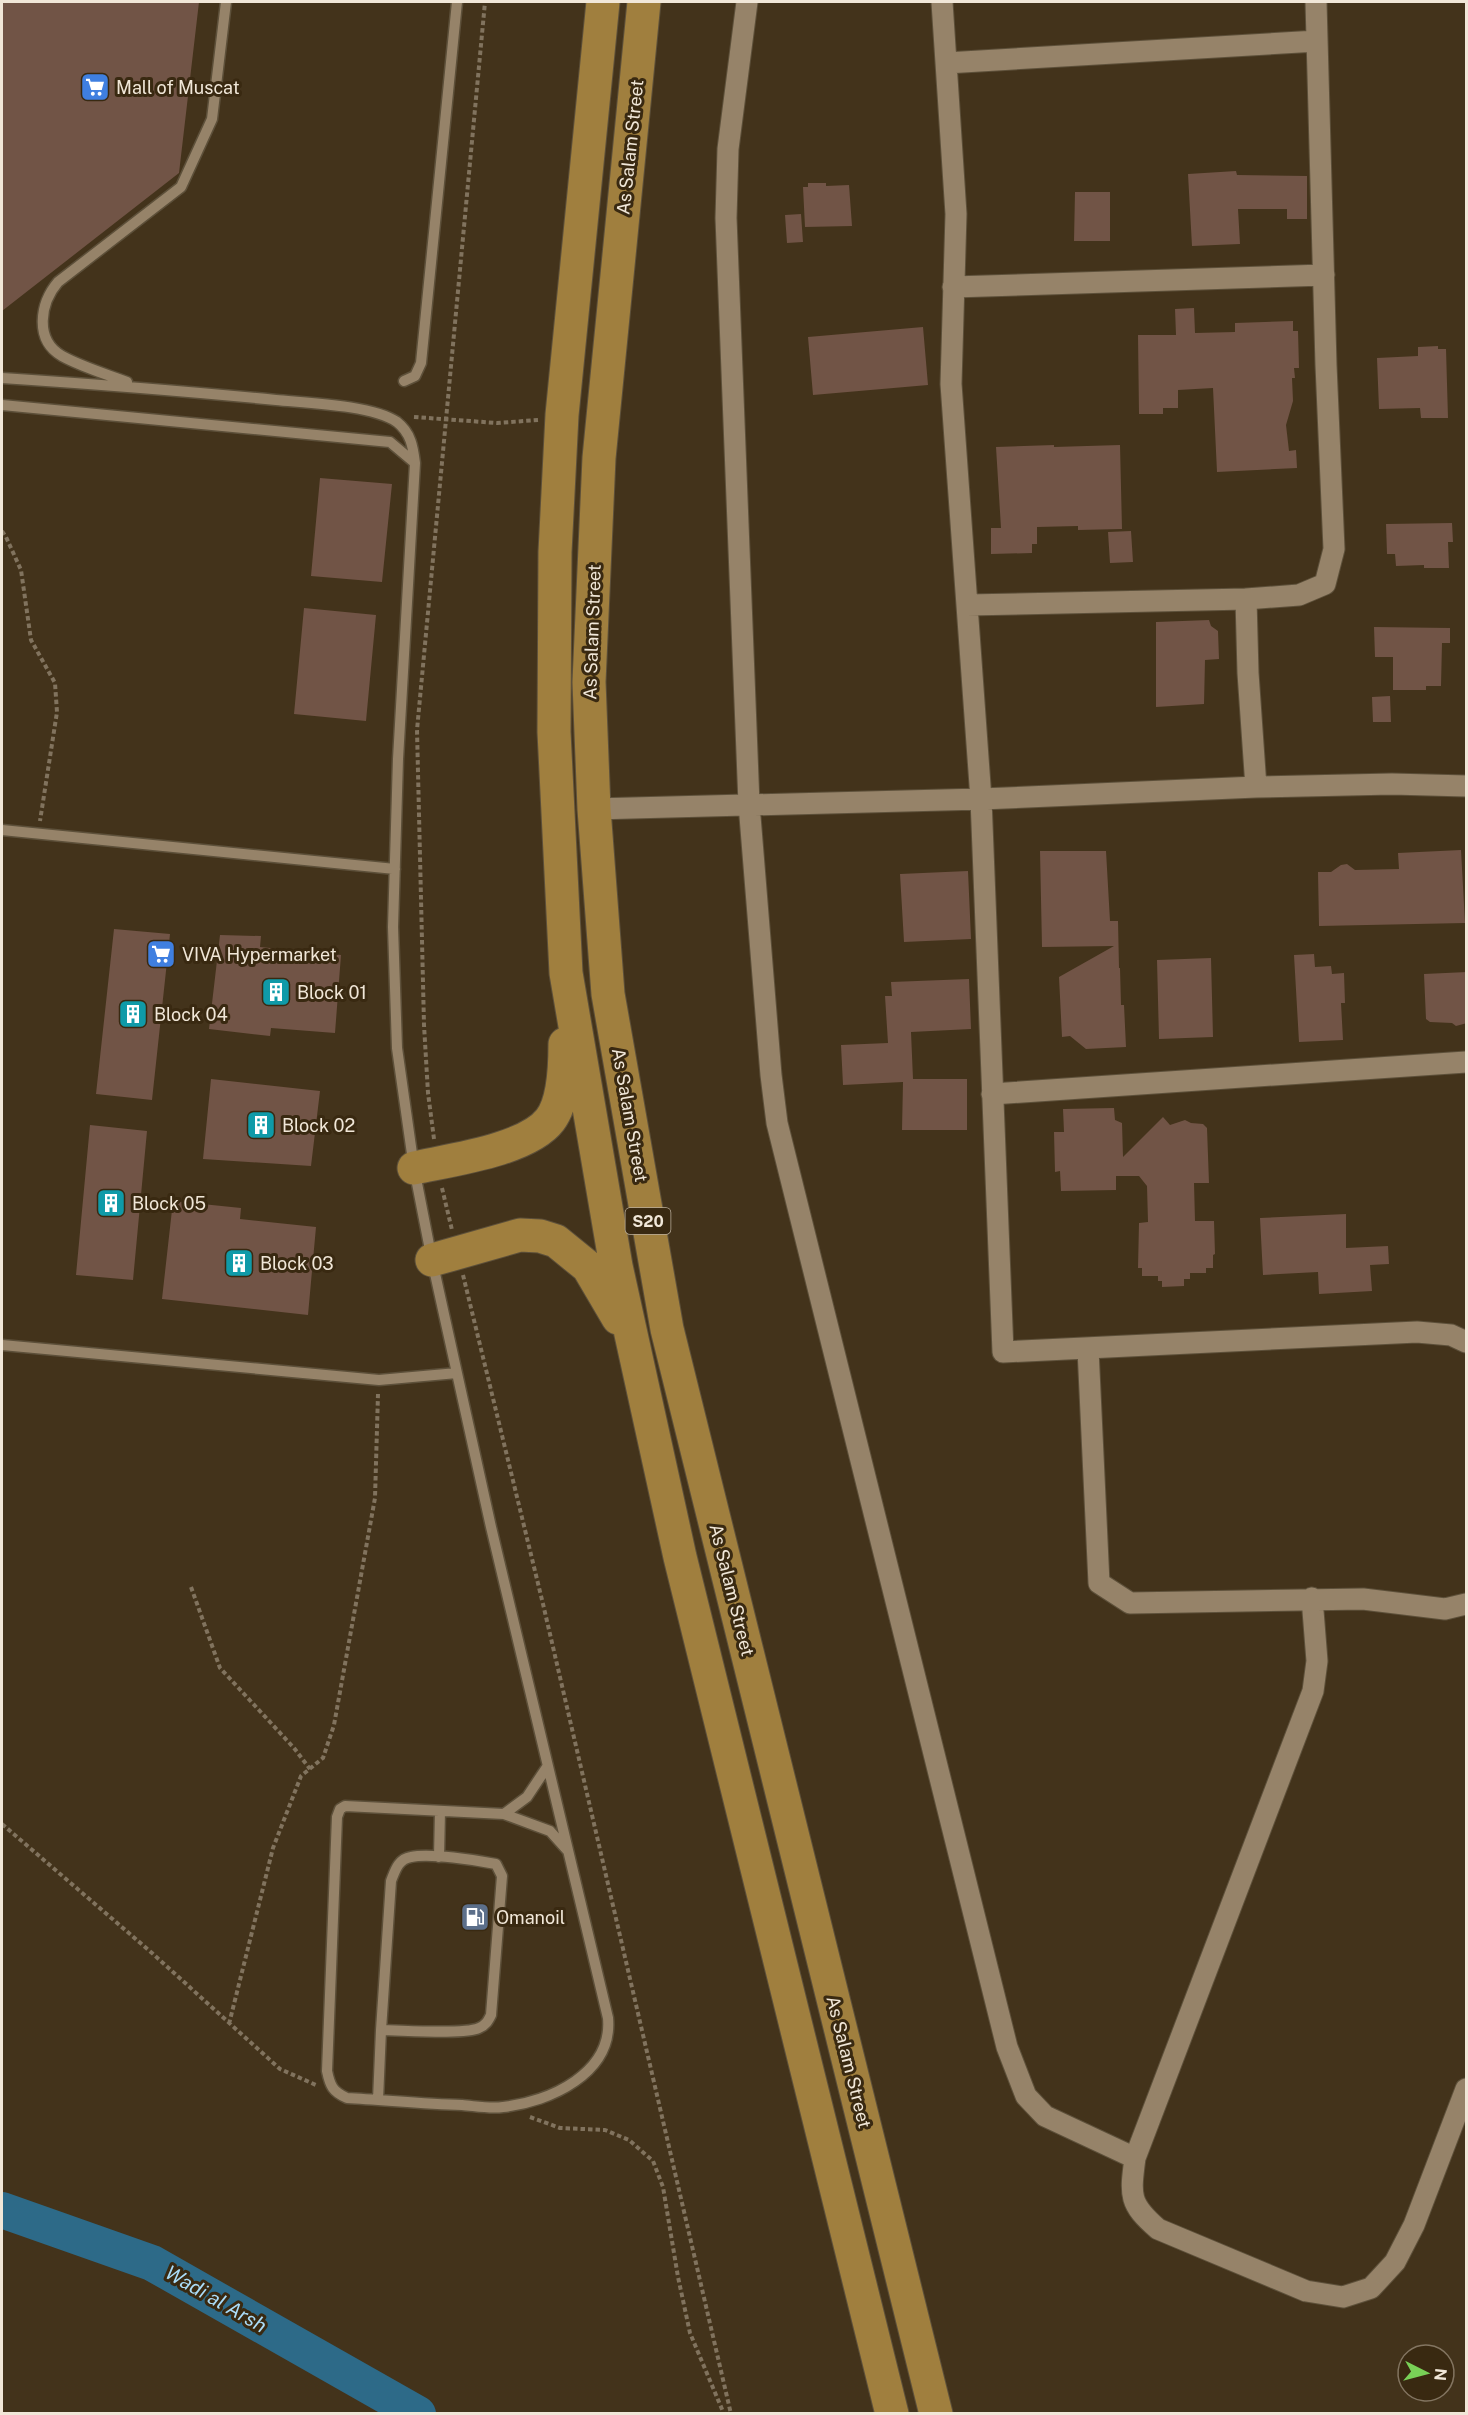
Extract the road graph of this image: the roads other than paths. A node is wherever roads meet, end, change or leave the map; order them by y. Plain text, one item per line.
1 (226, 2) edge
2 (457, 2) edge
3 (603, 2) edge
4 (644, 2) edge
5 (747, 2) edge
6 (942, 2) edge
7 (1316, 2) edge
8 (1317, 41) junction
9 (946, 63) junction
10 (1324, 275) junction
11 (953, 287) junction
12 (2, 378) edge
13 (404, 381) dead end
14 (136, 386) junction
15 (2, 405) edge
16 (415, 463) junction
17 (1246, 599) junction
18 (967, 605) junction
19 (1467, 786) edge
20 (1256, 787) junction
21 (981, 799) junction
22 (749, 804) junction
23 (594, 809) junction
24 (2, 830) edge
25 (395, 869) junction
26 (566, 973) junction
27 (1467, 1062) edge
28 (992, 1094) junction
29 (414, 1168) junction
30 (432, 1260) junction
31 (1467, 1342) edge
32 (633, 1344) junction
33 (2, 1345) edge
34 (1088, 1349) junction
35 (457, 1373) junction
36 (1312, 1598) junction
37 (1467, 1604) edge
38 (547, 1767) junction
39 (440, 1811) junction
40 (504, 1814) junction
41 (567, 1850) junction
42 (440, 1857) junction
43 (381, 2030) junction
44 (1467, 2089) edge
45 (378, 2100) junction
46 (1135, 2158) junction
47 (892, 2414) edge
48 (936, 2414) edge

1 - 14 lane
2 - 13 lane
3 - 26 main road, As Salam Street / S20
4 - 23 main road, As Salam Street / S20
5 - 22 street
6 - 9 street
7 - 8 street
8 - 9 street
8 - 10 street
9 - 11 street
10 - 11 street
10 - 17 street
11 - 18 street
12 - 14 lane
14 - 16 lane
15 - 16 lane
16 - 25 lane
17 - 18 street
17 - 20 street
18 - 21 street
19 - 20 street
20 - 21 street
21 - 22 street
21 - 28 street
22 - 23 street
22 - 46 street
23 - 48 main road, As Salam Street / S20
24 - 25 lane
25 - 29 lane
26 - 29 main road
26 - 32 main road, As Salam Street / S20
27 - 28 street
28 - 34 street
29 - 30 lane
30 - 32 main road
30 - 35 lane
31 - 34 street
32 - 47 main road, As Salam Street / S20
33 - 35 lane
34 - 36 street
35 - 38 lane
36 - 37 street
36 - 46 street
38 - 40 lane
38 - 41 lane
39 - 40 lane
39 - 42 lane
39 - 45 lane
40 - 41 lane
41 - 45 lane
42 - 43 lane
42 - 43 lane
43 - 45 lane
44 - 46 street

